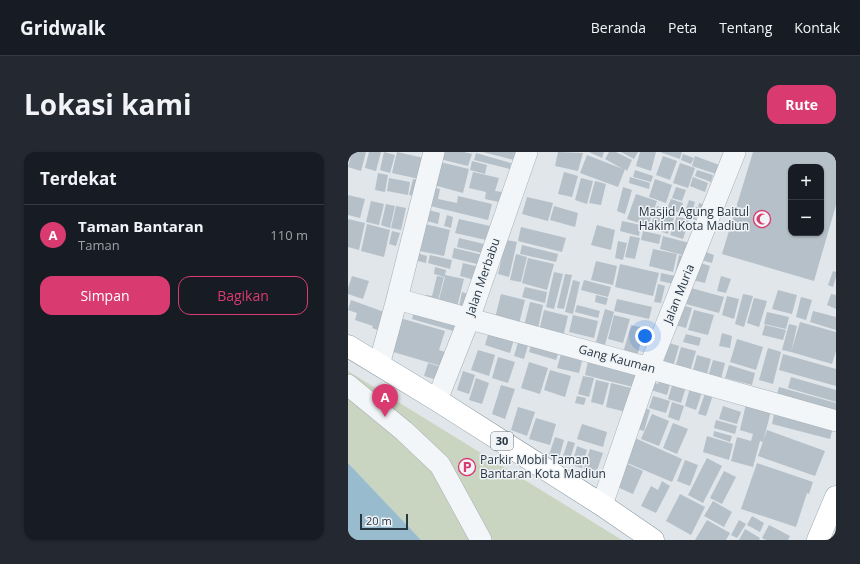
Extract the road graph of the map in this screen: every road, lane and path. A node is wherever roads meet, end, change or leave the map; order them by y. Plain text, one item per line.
1 (434, 152) edge
2 (527, 152) edge
3 (735, 152) edge
4 (397, 299) junction
5 (469, 319) junction
6 (348, 346) edge
7 (379, 365) junction
8 (649, 368) junction
9 (348, 385) edge
10 (437, 400) junction
11 (836, 421) edge
12 (836, 497) edge
13 (602, 505) junction
14 (481, 540) edge
15 (653, 540) edge
16 (818, 540) edge

1 - 4 street
2 - 5 street, Jalan Merbabu
3 - 8 street, Jalan Muria
4 - 5 street, Gang Kauman
4 - 7 street
5 - 8 street, Gang Kauman
5 - 10 street, Jalan Merbabu
6 - 7 main road, 30
7 - 10 main road, 30
8 - 11 street, Gang Kauman
8 - 13 street, Jalan Muria
9 - 14 street
10 - 13 main road, 30
12 - 16 main road
13 - 15 main road, 30

